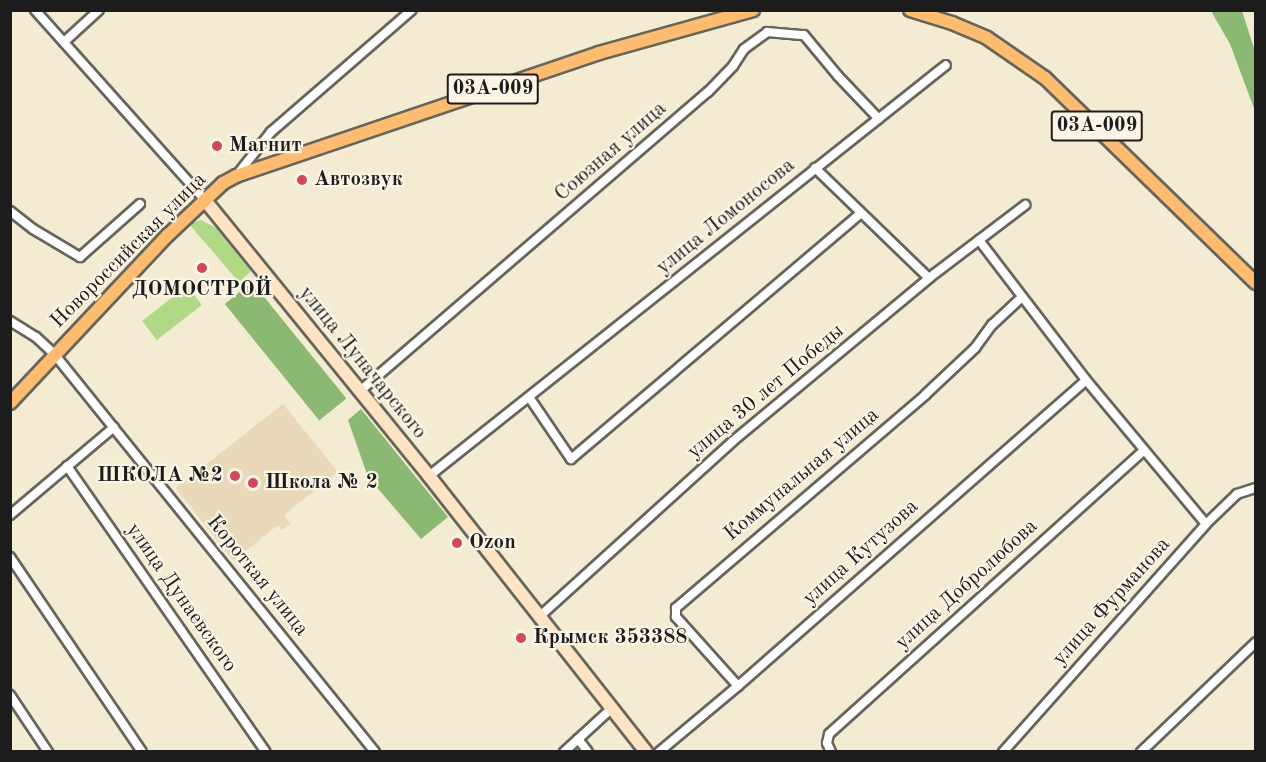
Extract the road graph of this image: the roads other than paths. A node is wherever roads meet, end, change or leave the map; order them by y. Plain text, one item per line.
1 (35, 10) edge
2 (99, 10) edge
3 (412, 10) edge
4 (753, 10) edge
5 (910, 10) edge
6 (64, 42) junction
7 (946, 65) dead end
8 (879, 119) junction
9 (815, 168) junction
10 (236, 176) junction
11 (204, 199) junction
12 (140, 204) dead end
13 (1025, 205) dead end
14 (10, 211) edge
15 (860, 214) junction
16 (980, 240) junction
17 (928, 278) junction
18 (1256, 283) edge
19 (1022, 297) junction
20 (10, 321) edge
21 (55, 355) junction
22 (1086, 380) junction
23 (360, 391) junction
24 (529, 397) junction
25 (10, 403) edge
26 (114, 427) junction
27 (1144, 450) junction
28 (67, 466) junction
29 (429, 476) junction
30 (1256, 488) edge
31 (10, 515) edge
32 (1206, 524) junction
33 (10, 557) edge
34 (539, 617) junction
35 (1256, 642) edge
36 (738, 686) junction
37 (10, 695) edge
38 (611, 709) junction
39 (578, 739) junction
40 (48, 752) edge
41 (142, 752) edge
42 (266, 752) edge
43 (375, 752) edge
44 (564, 752) edge
45 (588, 752) edge
46 (646, 752) edge
47 (659, 752) edge
48 (831, 752) edge
49 (1003, 752) edge
50 (1141, 752) edge

1 - 6 street, улица Луначарского
2 - 6 street
3 - 10 street, Новороссийская улица
4 - 10 main road, 03А-009
5 - 18 main road, 03А-009
6 - 11 street, улица Луначарского
7 - 8 street, улица Ломоносова
8 - 9 street, улица Ломоносова
8 - 23 street, Союзная улица
9 - 15 street
9 - 24 street, улица Ломоносова
10 - 11 main road, Новороссийская улица / 03А-009
11 - 21 main road, Новороссийская улица / 03А-009
11 - 23 main road, улица Луначарского
12 - 14 street
13 - 16 street, улица 30 лет Победы
15 - 17 street
15 - 24 street
16 - 17 street, улица 30 лет Победы
16 - 19 street
17 - 34 street, улица 30 лет Победы
19 - 22 street
19 - 36 street, Коммунальная улица
20 - 21 street, Короткая улица
21 - 25 main road, Новороссийская улица / 03А-009
21 - 26 street, Короткая улица
22 - 27 street
22 - 36 street, улица Кутузова
23 - 29 main road, улица Луначарского
24 - 29 street, улица Ломоносова
26 - 28 street
26 - 43 street, Короткая улица
27 - 32 street
27 - 48 street, улица Добролюбова
28 - 31 street
28 - 42 street, улица Дунаевского
29 - 34 main road, улица Луначарского
30 - 32 street, улица Фурманова
32 - 49 street, улица Фурманова
33 - 41 street
34 - 38 main road, улица Луначарского
35 - 50 street
36 - 47 street, улица Кутузова
37 - 40 street
38 - 39 street
38 - 46 main road, улица Луначарского
39 - 44 street
39 - 45 street

